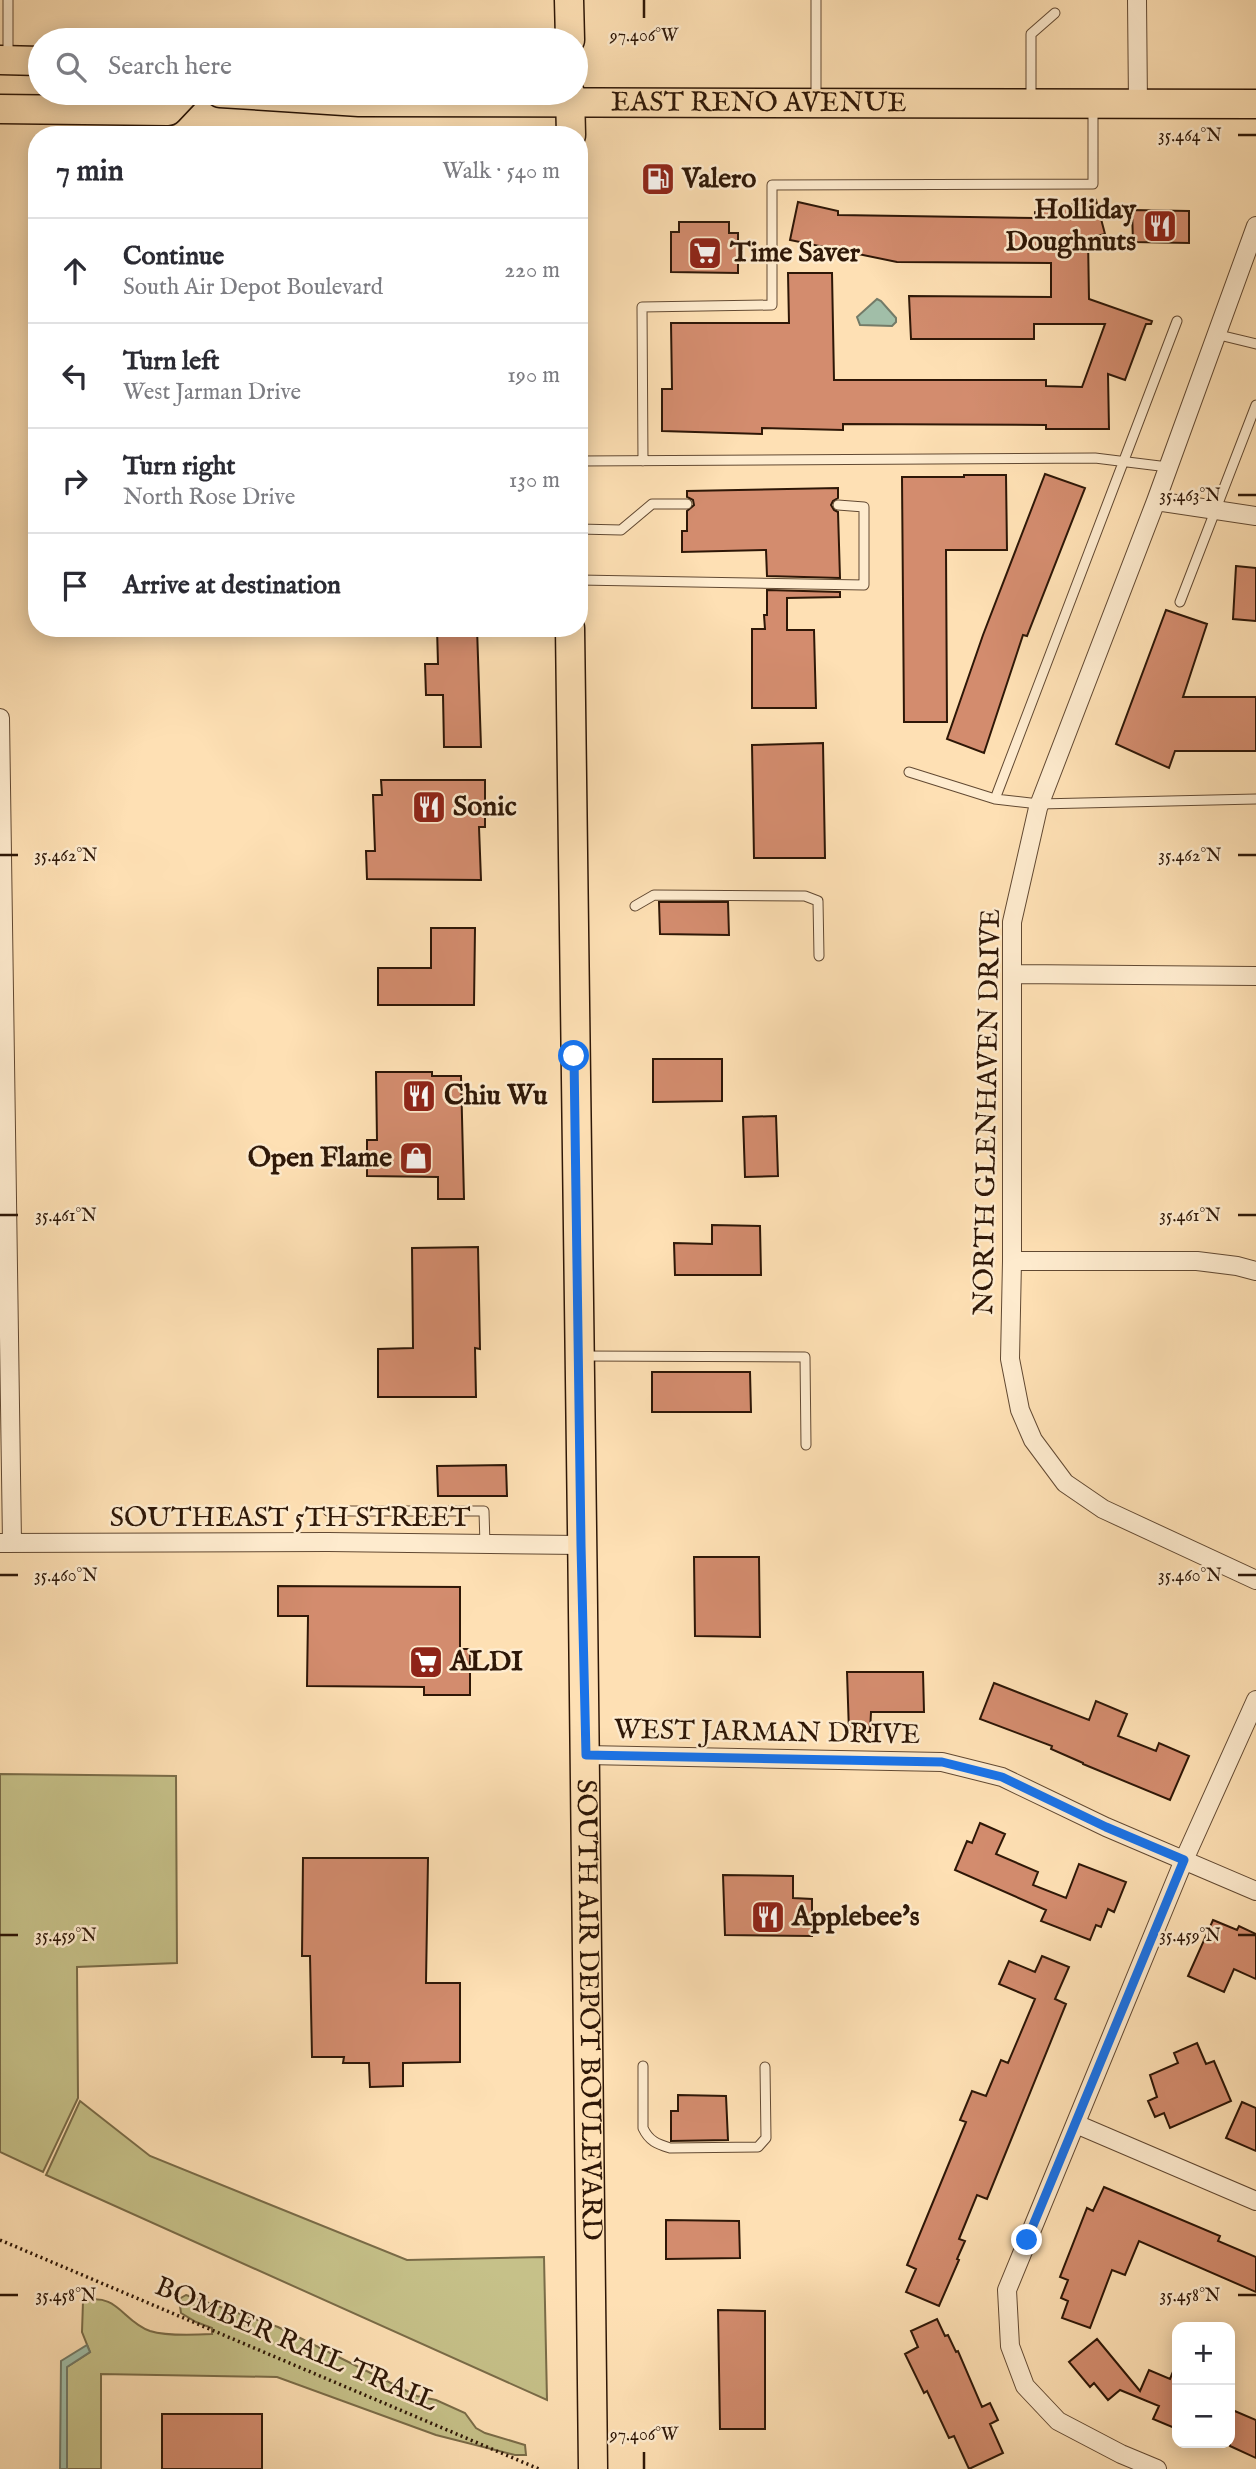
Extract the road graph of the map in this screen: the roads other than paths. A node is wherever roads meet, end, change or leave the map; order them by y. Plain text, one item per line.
1 (8, 0) edge
2 (569, 0) edge
3 (817, 0) edge
4 (1137, 0) edge
5 (1055, 13) dead end
6 (570, 28) edge
7 (28, 63) edge
8 (3, 67) edge
9 (588, 98) edge
10 (816, 104) junction
11 (1031, 104) junction
12 (1093, 104) junction
13 (1138, 104) junction
14 (1256, 104) edge
15 (174, 105) edge
16 (570, 105) edge
17 (0, 109) edge
18 (571, 126) edge
19 (1256, 226) edge
20 (1177, 321) dead end
21 (1215, 334) junction
22 (1256, 344) edge
23 (1256, 405) edge
24 (588, 461) edge
25 (643, 461) junction
26 (1122, 461) junction
27 (1169, 467) junction
28 (1156, 501) junction
29 (687, 505) dead end
30 (838, 505) dead end
31 (1214, 511) junction
32 (1256, 516) edge
33 (588, 529) edge
34 (588, 580) edge
35 (1180, 602) dead end
36 (570, 637) edge
37 (0, 719) edge
38 (909, 772) dead end
39 (995, 799) junction
40 (1256, 799) edge
41 (1039, 804) junction
42 (635, 906) dead end
43 (819, 957) dead end
44 (1012, 974) junction
45 (1256, 976) edge
46 (1012, 1261) junction
47 (1256, 1271) edge
48 (578, 1356) junction
49 (806, 1445) dead end
50 (328, 1511) dead end
51 (6, 1543) edge
52 (485, 1545) junction
53 (581, 1545) junction
54 (1256, 1580) edge
55 (1256, 1700) edge
56 (586, 1755) junction
57 (1184, 1860) junction
58 (1256, 1891) edge
59 (643, 2066) dead end
60 (765, 2067) dead end
61 (1076, 2124) junction
62 (1256, 2201) edge
63 (593, 2469) edge
64 (1157, 2469) edge

1 - 8 lane
2 - 6 main road
3 - 10 lane
4 - 13 street
5 - 11 lane
7 - 8 main road
9 - 10 main road, EAST RENO AVENUE
10 - 11 main road, EAST RENO AVENUE
11 - 12 main road, EAST RENO AVENUE
12 - 13 main road, EAST RENO AVENUE
12 - 25 lane
13 - 14 main road, EAST RENO AVENUE
15 - 17 main road
16 - 18 main road
19 - 21 street, NORTH GLENHAVEN DRIVE
20 - 26 lane
21 - 22 lane
21 - 27 street, NORTH GLENHAVEN DRIVE
23 - 31 lane
24 - 25 lane
25 - 26 lane
26 - 27 lane
26 - 39 lane
27 - 28 street, NORTH GLENHAVEN DRIVE
28 - 31 street
28 - 41 street, NORTH GLENHAVEN DRIVE
29 - 33 lane
30 - 34 lane
31 - 32 street
31 - 35 lane
36 - 48 main road, SOUTH AIR DEPOT BOULEVARD
37 - 51 street
38 - 39 lane
39 - 41 lane
40 - 41 lane
41 - 44 street, NORTH GLENHAVEN DRIVE
42 - 43 lane
44 - 45 street
44 - 46 street, NORTH GLENHAVEN DRIVE
46 - 47 street
46 - 54 street, NORTH GLENHAVEN DRIVE
48 - 49 lane
48 - 53 main road, SOUTH AIR DEPOT BOULEVARD
50 - 52 lane
51 - 52 street, SOUTHEAST 5TH STREET
52 - 53 street, SOUTHEAST 5TH STREET
53 - 56 main road, SOUTH AIR DEPOT BOULEVARD
55 - 57 street
56 - 57 street, WEST JARMAN DRIVE
56 - 63 main road, SOUTH AIR DEPOT BOULEVARD
57 - 58 street, WEST JARMAN DRIVE
57 - 61 street
59 - 60 lane
61 - 62 street
61 - 64 street

